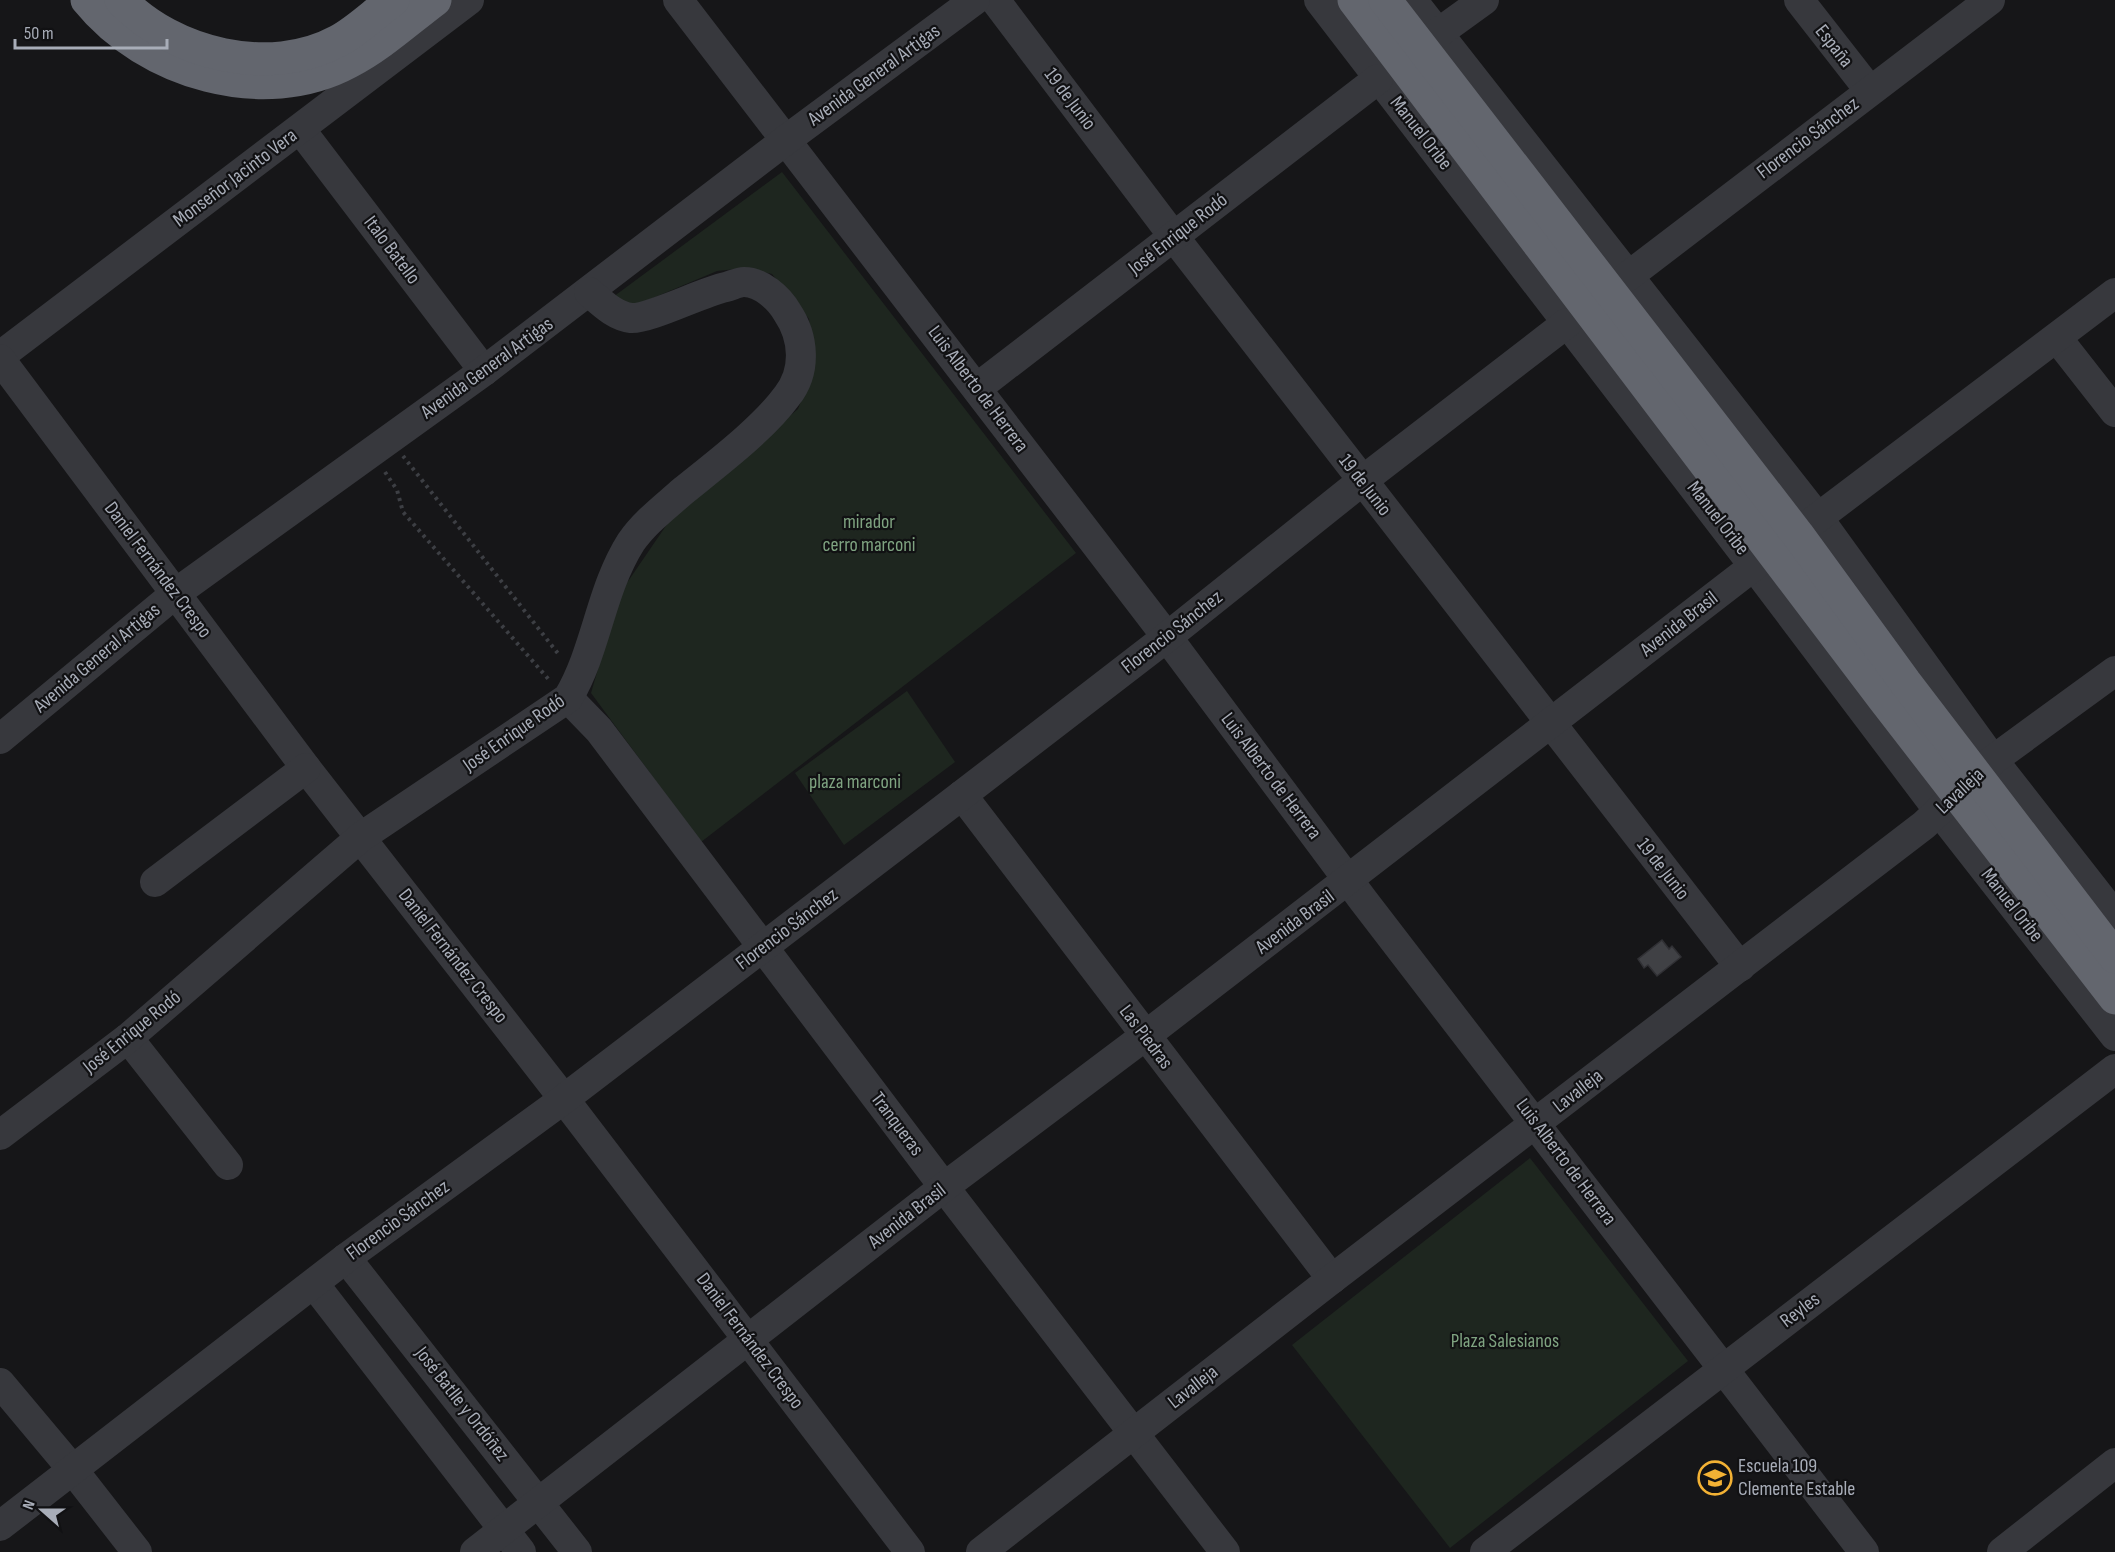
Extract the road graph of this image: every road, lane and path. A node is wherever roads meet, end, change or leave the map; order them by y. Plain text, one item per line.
1 (87, 0) edge
2 (121, 0) edge
3 (393, 0) edge
4 (435, 0) edge
5 (469, 0) edge
6 (678, 0) edge
7 (975, 0) edge
8 (995, 0) edge
9 (1319, 0) edge
10 (1354, 0) edge
11 (1385, 0) edge
12 (1412, 0) edge
13 (1484, 0) edge
14 (1799, 0) edge
15 (1990, 0) edge
16 (1437, 33) junction
17 (1378, 78) junction
18 (1870, 91) junction
19 (300, 129) junction
20 (786, 140) junction
21 (1174, 237) junction
22 (1627, 277) junction
23 (589, 292) junction
24 (2115, 293) edge
25 (1567, 323) junction
26 (2057, 338) junction
27 (0, 357) edge
28 (484, 371) junction
29 (977, 388) junction
30 (2115, 412) edge
31 (382, 446) junction
32 (1362, 481) junction
33 (1786, 543) junction
34 (176, 593) junction
35 (1167, 637) junction
36 (2115, 671) edge
37 (574, 688) junction
38 (1550, 724) junction
39 (0, 739) edge
40 (306, 768) junction
41 (1967, 785) junction
42 (962, 795) junction
43 (361, 837) junction
44 (1348, 880) junction
45 (155, 882) dead end
46 (2112, 906) edge
47 (764, 946) junction
48 (2115, 957) edge
49 (1740, 967) junction
50 (2115, 998) edge
51 (1145, 1036) junction
52 (2115, 1036) edge
53 (128, 1038) junction
54 (2115, 1069) edge
55 (564, 1099) junction
56 (1537, 1124) junction
57 (0, 1136) edge
58 (228, 1166) dead end
59 (944, 1187) junction
60 (346, 1258) junction
61 (1332, 1279) junction
62 (314, 1284) junction
63 (749, 1340) junction
64 (1723, 1369) junction
65 (0, 1383) edge
66 (1134, 1433) junction
67 (2115, 1463) edge
68 (74, 1470) junction
69 (540, 1502) junction
70 (0, 1526) edge
71 (513, 1541) edge
72 (136, 1552) edge
73 (475, 1552) edge
74 (577, 1552) edge
75 (910, 1552) edge
76 (981, 1552) edge
77 (1225, 1552) edge
78 (1485, 1552) edge
79 (1864, 1552) edge
80 (2002, 1552) edge

1 - 4 highway
2 - 3 highway
5 - 19 street, Monseñor Jacinto Vera
6 - 20 street, Luis Alberto de Herrera
7 - 20 street, Avenida General Artigas
8 - 21 street, 19 de Junio
9 - 17 street, Manuel Oribe
10 - 33 highway, Manuel Oribe
11 - 33 highway, Manuel Oribe
12 - 16 street
13 - 16 street
14 - 18 street, España
15 - 18 street, Florencio Sánchez
16 - 22 street
17 - 21 street, José Enrique Rodó
17 - 25 street, Manuel Oribe
18 - 22 street, Florencio Sánchez
19 - 27 street, Monseñor Jacinto Vera
19 - 28 street, Italo Batello
20 - 23 street, Avenida General Artigas
20 - 29 street, Luis Alberto de Herrera
21 - 29 street, José Enrique Rodó
21 - 32 street, 19 de Junio
22 - 33 street
23 - 28 street, Avenida General Artigas
23 - 37 street, José Enrique Rodó
24 - 26 street, Avenida Brasil
25 - 32 street, Florencio Sánchez
25 - 33 street, Manuel Oribe
26 - 30 street
26 - 33 street, Avenida Brasil
27 - 34 street, Daniel Fernández Crespo
28 - 31 street, Avenida General Artigas
29 - 35 street, Luis Alberto de Herrera
31 - 34 street, Avenida General Artigas
31 - 37 path
31 - 37 path
32 - 35 street, Florencio Sánchez
32 - 38 street, 19 de Junio
33 - 38 street, Avenida Brasil
33 - 41 street
33 - 41 street, Manuel Oribe
33 - 41 highway, Manuel Oribe
34 - 39 street, Avenida General Artigas
34 - 40 street, Daniel Fernández Crespo
35 - 42 street, Florencio Sánchez
35 - 44 street, Luis Alberto de Herrera
36 - 41 street, Lavalleja
37 - 43 street, José Enrique Rodó
37 - 47 street, Tranqueras
38 - 44 street, Avenida Brasil
38 - 49 street, 19 de Junio
40 - 43 street, Daniel Fernández Crespo
40 - 45 street
41 - 46 street
41 - 48 highway, Manuel Oribe
41 - 49 street, Lavalleja
41 - 50 highway, Manuel Oribe
41 - 52 street, Manuel Oribe
42 - 47 street, Florencio Sánchez
42 - 51 street, Las Piedras
43 - 53 street, José Enrique Rodó
43 - 55 street, Daniel Fernández Crespo
44 - 51 street, Avenida Brasil
44 - 56 street, Luis Alberto de Herrera
47 - 55 street, Florencio Sánchez
47 - 59 street, Tranqueras
49 - 56 street, Lavalleja
51 - 59 street, Avenida Brasil
51 - 61 street, Las Piedras
53 - 57 street, José Enrique Rodó
53 - 58 street
54 - 64 street, Reyles
55 - 60 street, Florencio Sánchez
55 - 63 street, Daniel Fernández Crespo
56 - 61 street, Lavalleja
56 - 64 street, Luis Alberto de Herrera
59 - 63 street, Avenida Brasil
59 - 66 street, Tranqueras
60 - 62 street, Florencio Sánchez
60 - 69 street, José Batlle y Ordóñez
61 - 66 street, Lavalleja
62 - 68 street, Florencio Sánchez
62 - 71 street
63 - 69 street, Avenida Brasil
63 - 75 street, Daniel Fernández Crespo
64 - 78 street, Reyles
64 - 79 street, Luis Alberto de Herrera
65 - 68 street
66 - 76 street, Lavalleja
66 - 77 street, Tranqueras
67 - 80 street
68 - 70 street, Florencio Sánchez
68 - 72 street
69 - 71 street, Avenida Brasil
69 - 74 street, José Batlle y Ordóñez
71 - 73 street, Avenida Brasil

